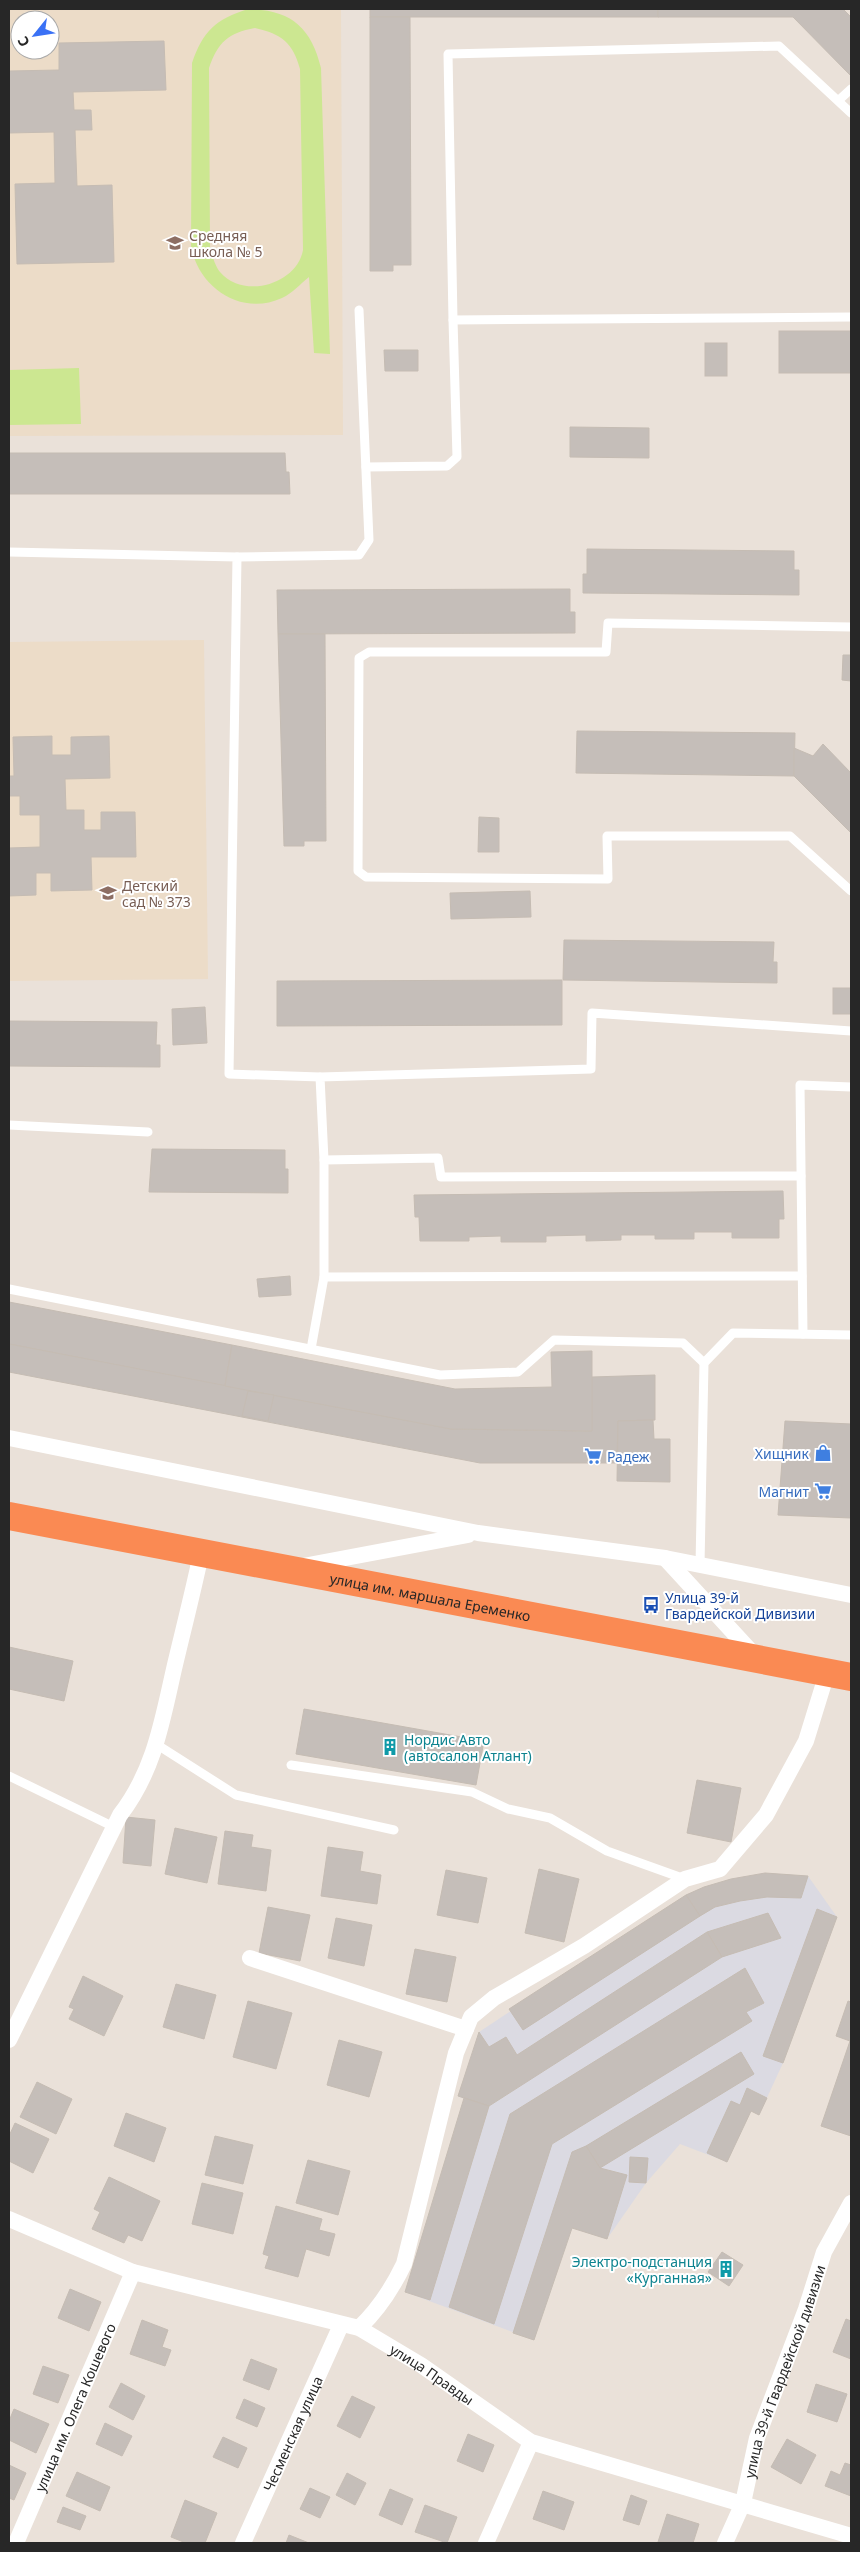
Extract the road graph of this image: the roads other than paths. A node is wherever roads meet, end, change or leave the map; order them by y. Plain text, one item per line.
1 (851, 88) edge
2 (839, 100) junction
3 (851, 113) edge
4 (359, 310) dead end
5 (851, 317) edge
6 (453, 320) junction
7 (366, 467) junction
8 (9, 552) edge
9 (237, 557) junction
10 (851, 628) edge
11 (851, 891) edge
12 (851, 1031) edge
13 (320, 1077) junction
14 (851, 1087) edge
15 (9, 1124) edge
16 (148, 1132) dead end
17 (324, 1160) junction
18 (801, 1176) junction
19 (802, 1276) junction
20 (324, 1277) junction
21 (9, 1290) edge
22 (803, 1334) junction
23 (851, 1335) edge
24 (311, 1349) junction
25 (704, 1363) junction
26 (9, 1438) edge
27 (9, 1516) edge
28 (478, 1533) junction
29 (200, 1554) junction
30 (665, 1558) junction
31 (700, 1565) junction
32 (285, 1569) junction
33 (851, 1595) edge
34 (758, 1659) junction
35 (839, 1675) edge
36 (156, 1744) junction
37 (291, 1765) dead end
38 (9, 1776) edge
39 (114, 1827) junction
40 (394, 1830) dead end
41 (685, 1879) junction
42 (250, 1958) dead end
43 (466, 2029) junction
44 (9, 2040) edge
45 (851, 2202) edge
46 (9, 2220) edge
47 (134, 2272) junction
48 (341, 2325) junction
49 (359, 2328) junction
50 (531, 2442) junction
51 (743, 2503) junction
52 (851, 2536) edge
53 (16, 2543) edge
54 (244, 2543) edge
55 (486, 2543) edge
56 (725, 2543) edge

1 - 2 lane
2 - 3 lane
2 - 6 lane
4 - 7 lane
5 - 6 lane
6 - 7 lane
7 - 9 lane
8 - 9 lane
9 - 13 lane
10 - 11 lane
12 - 13 lane
13 - 17 lane
14 - 18 lane
15 - 16 lane
17 - 18 lane
17 - 20 lane
18 - 19 lane
19 - 20 lane
19 - 22 lane
20 - 24 lane
21 - 24 lane
22 - 23 lane
22 - 25 lane
24 - 25 lane
25 - 31 lane
26 - 28 street
27 - 29 highway, улица им. маршала Еременко
28 - 30 street
28 - 32 street
29 - 32 highway, улица им. маршала Еременко
29 - 36 street
30 - 31 street
30 - 34 street
31 - 33 street
32 - 34 highway, улица им. маршала Еременко
34 - 35 highway, улица им. маршала Еременко
35 - 41 street
36 - 39 street
36 - 40 lane
37 - 41 lane
38 - 39 lane
39 - 44 street
41 - 43 street
42 - 43 street
43 - 49 street
45 - 51 street, улица 39-й Гвардейской дивизии
46 - 47 street, улица Правды
47 - 48 street, улица Правды
47 - 53 street, улица им. Олега Кошевого
48 - 49 street, улица Правды
48 - 54 street, Чесменская улица
49 - 50 street, улица Правды
50 - 51 street, улица Правды
50 - 55 street
51 - 52 street, улица Правды
51 - 56 street, улица 39-й Гвардейской дивизии

